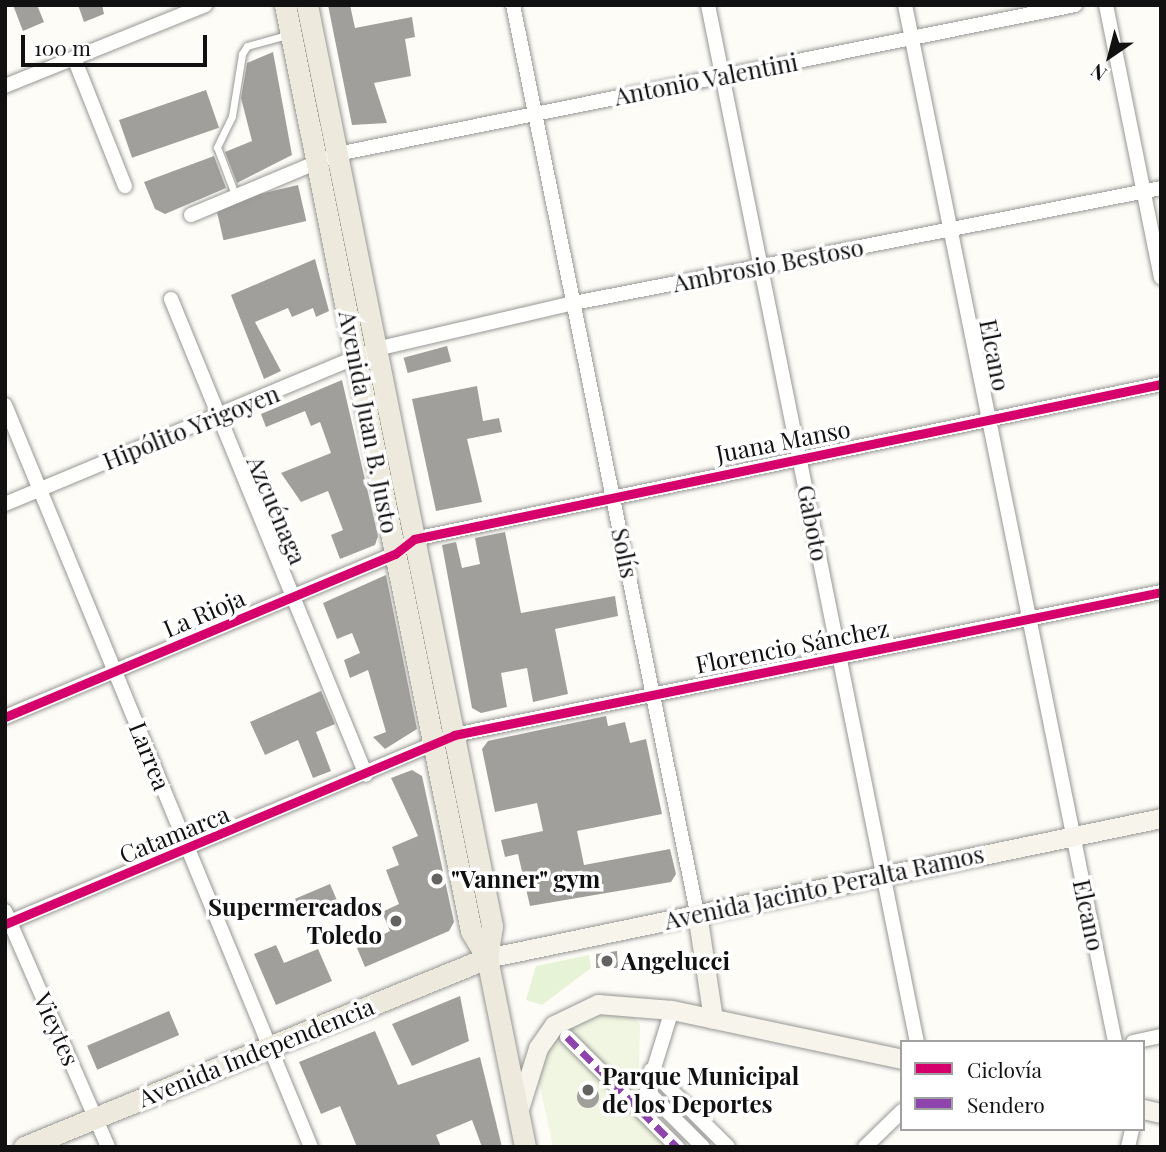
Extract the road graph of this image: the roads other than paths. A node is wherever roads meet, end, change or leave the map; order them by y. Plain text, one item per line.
1 (205, 5) edge
2 (285, 5) edge
3 (307, 5) edge
4 (513, 5) edge
5 (708, 5) edge
6 (905, 5) edge
7 (1075, 5) edge
8 (1106, 5) edge
9 (291, 34) junction
10 (911, 38) junction
11 (74, 58) junction
12 (722, 76) junction
13 (5, 86) edge
14 (535, 114) junction
15 (337, 154) junction
16 (317, 163) junction
17 (125, 186) dead end
18 (1161, 188) edge
19 (1143, 191) junction
20 (236, 197) junction
21 (191, 215) dead end
22 (950, 229) junction
23 (761, 266) junction
24 (1161, 278) edge
25 (171, 299) dead end
26 (574, 303) junction
27 (376, 349) junction
28 (356, 361) junction
29 (1161, 384) edge
30 (5, 405) edge
31 (216, 415) junction
32 (988, 419) junction
33 (799, 457) junction
34 (40, 489) junction
35 (613, 495) junction
36 (5, 504) edge
37 (414, 540) junction
38 (395, 554) junction
39 (1161, 592) edge
40 (292, 596) junction
41 (1028, 618) junction
42 (839, 656) junction
43 (115, 672) junction
44 (654, 694) junction
45 (5, 717) edge
46 (454, 735) junction
47 (434, 747) junction
48 (366, 775) junction
49 (1161, 818) edge
50 (1072, 836) junction
51 (188, 849) junction
52 (884, 875) junction
53 (696, 913) junction
54 (7, 919) edge
55 (487, 958) junction
56 (672, 1010) junction
57 (713, 1019) junction
58 (1161, 1036) edge
59 (567, 1037) dead end
60 (917, 1040) edge
61 (1115, 1040) edge
62 (1142, 1040) edge
63 (270, 1046) junction
64 (900, 1059) edge
65 (651, 1070) junction
66 (518, 1112) junction
67 (900, 1113) edge
68 (97, 1118) junction
69 (24, 1147) edge
70 (108, 1147) edge
71 (311, 1147) edge
72 (525, 1147) edge
73 (677, 1147) edge
74 (703, 1147) edge
75 (728, 1147) edge
76 (865, 1147) edge

1 - 11 street
2 - 9 main road, Avenida Juan B. Justo
3 - 15 main road, Avenida Juan B. Justo
4 - 14 street, Solís
5 - 12 street, Gaboto
6 - 10 street, Elcano
7 - 10 street, Antonio Valentini
8 - 19 street
9 - 16 main road, Avenida Juan B. Justo
9 - 20 lane
10 - 12 street, Antonio Valentini
10 - 22 street, Elcano
11 - 13 street
11 - 17 street
12 - 14 street, Antonio Valentini
12 - 23 street, Gaboto
14 - 15 street, Antonio Valentini
14 - 26 street, Solís
15 - 16 street, Antonio Valentini
15 - 27 main road, Avenida Juan B. Justo
16 - 20 street, Antonio Valentini
16 - 28 main road, Avenida Juan B. Justo
18 - 19 street, Ambrosio Bestoso
19 - 22 street, Ambrosio Bestoso
19 - 24 street
20 - 21 street, Antonio Valentini
22 - 23 street, Ambrosio Bestoso
22 - 32 street, Elcano
23 - 26 street, Ambrosio Bestoso
23 - 33 street, Gaboto
25 - 31 street, Azcuénaga
26 - 27 street, Ambrosio Bestoso
26 - 35 street, Solís
27 - 28 street, Hipólito Yrigoyen
27 - 37 main road, Avenida Juan B. Justo
28 - 31 street, Hipólito Yrigoyen
28 - 38 main road, Avenida Juan B. Justo
29 - 32 street, Juana Manso
30 - 34 street, Larrea
31 - 34 street, Hipólito Yrigoyen
31 - 40 street, Azcuénaga
32 - 33 street, Juana Manso
32 - 41 street, Elcano
33 - 35 street, Juana Manso
33 - 42 street, Gaboto
34 - 36 street, Hipólito Yrigoyen
34 - 43 street, Larrea
35 - 37 street, Juana Manso
35 - 44 street, Solís
37 - 38 street, La Rioja
37 - 46 main road, Avenida Juan B. Justo
38 - 40 street, La Rioja
38 - 47 main road, Avenida Juan B. Justo
39 - 41 street, Florencio Sánchez
40 - 43 street, La Rioja
40 - 48 street, Azcuénaga
41 - 42 street, Florencio Sánchez
41 - 50 street, Elcano
42 - 44 street, Florencio Sánchez
42 - 52 street, Gaboto
43 - 45 street, La Rioja
43 - 51 street, Larrea
44 - 46 street, Florencio Sánchez
44 - 53 street, Solís
46 - 47 street, Florencio Sánchez
46 - 55 main road, Avenida Juan B. Justo
47 - 48 street, Catamarca
47 - 55 main road, Avenida Juan B. Justo
48 - 51 street, Catamarca
49 - 50 main road, Avenida Jacinto Peralta Ramos
50 - 52 main road, Avenida Jacinto Peralta Ramos
50 - 61 street, Elcano
51 - 54 street, Catamarca
51 - 63 street, Larrea
52 - 53 main road, Avenida Jacinto Peralta Ramos
52 - 60 street, Gaboto
53 - 55 main road, Avenida Jacinto Peralta Ramos
53 - 57 main road, Solís
54 - 68 street, Vieytes
55 - 63 main road, Avenida Independencia
55 - 66 main road, Avenida Juan B. Justo
56 - 57 main road
56 - 65 street
56 - 66 main road
57 - 64 main road
58 - 62 street
59 - 73 street
63 - 68 main road, Avenida Independencia
63 - 71 street, Larrea
65 - 74 street
65 - 75 street
66 - 72 main road, Avenida Juan B. Justo
67 - 76 street
68 - 69 main road, Avenida Independencia
68 - 70 street, Vieytes

